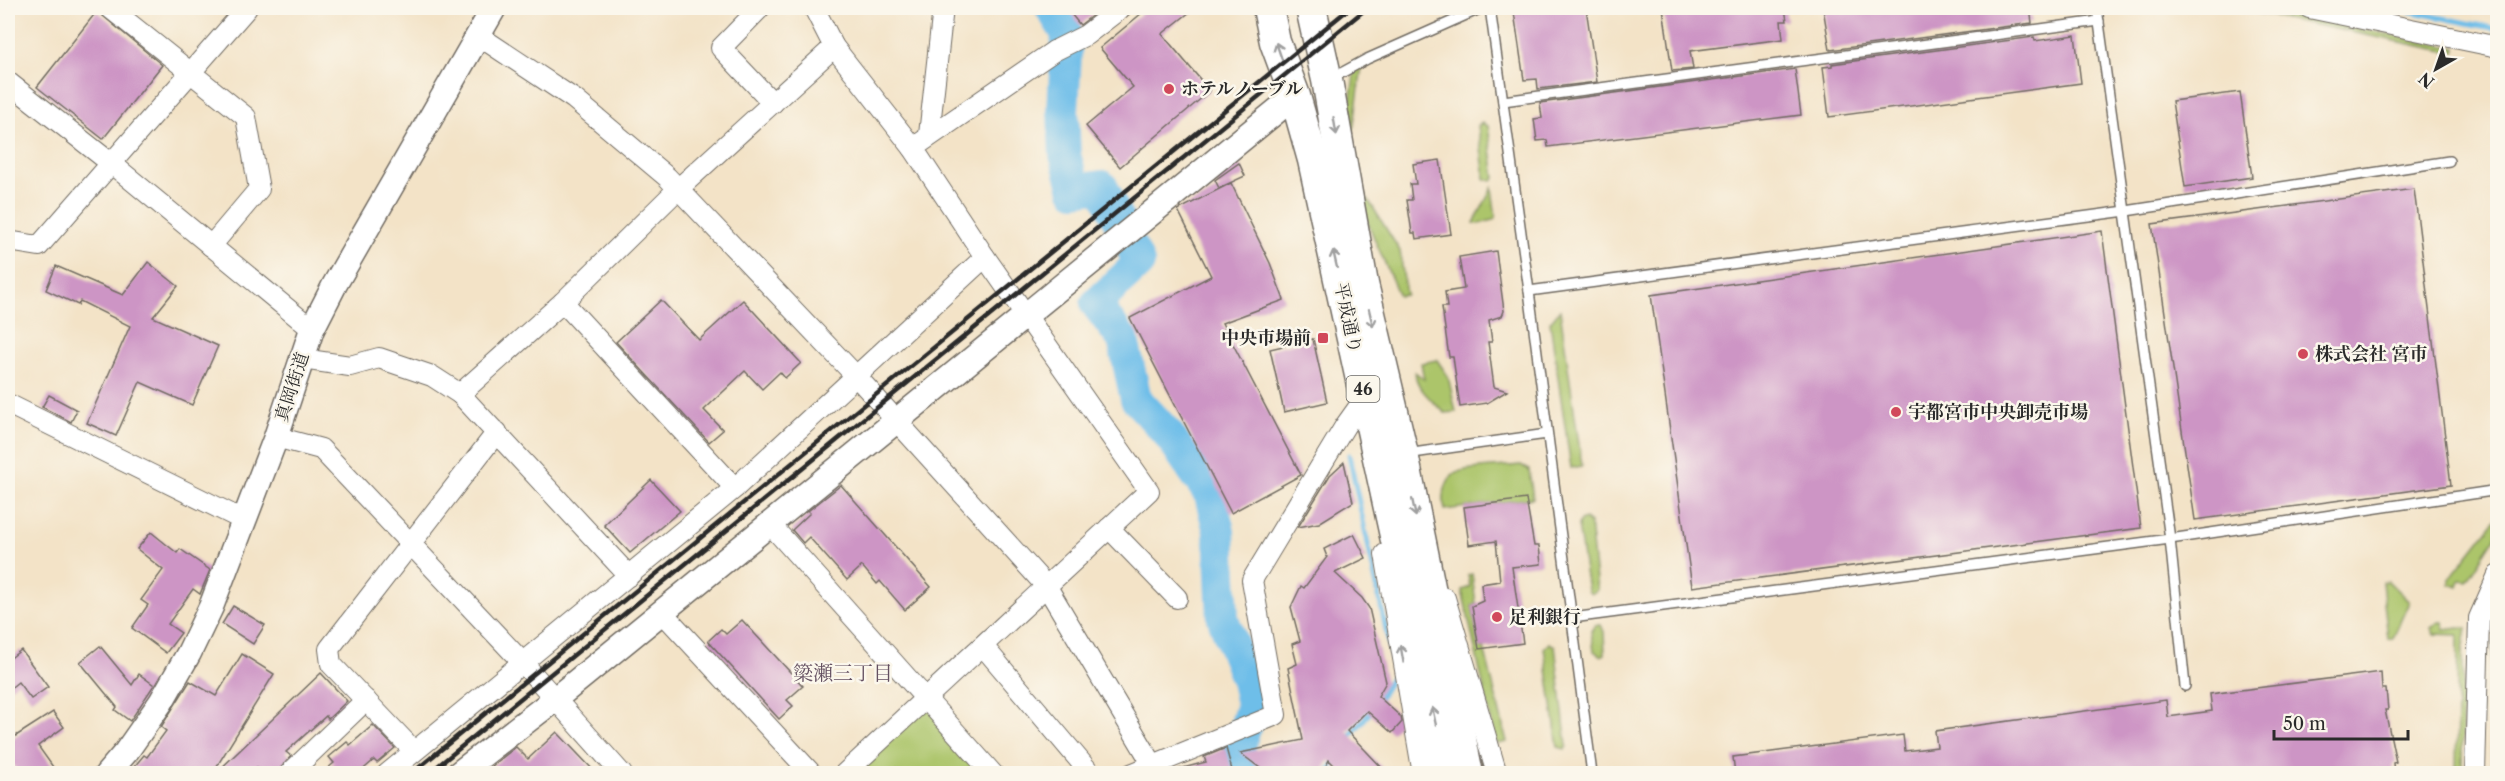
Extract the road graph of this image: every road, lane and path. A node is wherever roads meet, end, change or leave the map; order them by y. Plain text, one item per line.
1 (110, 8) edge
2 (247, 8) edge
3 (494, 8) edge
4 (760, 8) edge
5 (814, 8) edge
6 (943, 8) edge
7 (1121, 8) edge
8 (1268, 8) edge
9 (1311, 8) edge
10 (1482, 8) edge
11 (1490, 8) edge
12 (2097, 8) edge
13 (2309, 8) edge
14 (2099, 21) junction
15 (479, 36) junction
16 (834, 46) junction
17 (2498, 47) edge
18 (191, 72) junction
19 (1327, 80) junction
20 (8, 82) edge
21 (1295, 96) junction
22 (1503, 101) junction
23 (773, 103) junction
24 (929, 135) junction
25 (913, 148) junction
26 (2449, 161) dead end
27 (112, 164) junction
28 (678, 189) junction
29 (2126, 211) junction
30 (8, 241) edge
31 (211, 246) junction
32 (985, 257) junction
33 (1529, 291) junction
34 (563, 302) junction
35 (1026, 315) junction
36 (312, 329) junction
37 (302, 359) junction
38 (856, 376) junction
39 (460, 394) junction
40 (1365, 398) junction
41 (8, 404) edge
42 (897, 421) junction
43 (497, 432) junction
44 (1547, 434) junction
45 (276, 437) junction
46 (1391, 457) junction
47 (735, 488) junction
48 (2492, 491) dead end
49 (243, 520) junction
50 (770, 524) junction
51 (1109, 528) junction
52 (2170, 539) junction
53 (410, 544) junction
54 (2498, 575) edge
55 (629, 576) junction
56 (1047, 587) junction
57 (1177, 598) dead end
58 (662, 612) junction
59 (1572, 618) junction
60 (982, 646) junction
61 (523, 663) junction
62 (2185, 686) dead end
63 (926, 698) junction
64 (555, 699) junction
65 (366, 700) junction
66 (414, 751) junction
67 (1154, 769) edge
68 (107, 774) edge
69 (289, 774) edge
70 (387, 774) edge
71 (458, 774) edge
72 (622, 774) edge
73 (812, 774) edge
74 (844, 774) edge
75 (993, 774) edge
76 (1091, 774) edge
77 (1131, 774) edge
78 (1423, 774) edge
79 (1447, 774) edge
80 (1469, 774) edge
81 (1497, 774) edge
82 (1592, 774) edge
83 (2475, 774) edge

1 - 18 street
2 - 18 street
3 - 15 street, 真岡街道
4 - 23 street
5 - 16 street
6 - 24 street
7 - 24 street
21 -> 8 main road, 平成通り / 46
9 - 19 main road, 平成通り / 46
10 - 19 lane
11 - 22 lane
12 - 14 lane
13 - 17 street
14 - 22 lane
14 - 29 lane
15 - 28 street
15 - 36 street, 真岡街道
16 - 23 street
16 - 25 street
18 - 27 street
18 - 31 street
19 -> 46 main road, 平成通り / 46
20 - 27 street
21 - 35 street
40 -> 21 main road, 平成通り / 46
22 - 33 lane
23 - 28 street
24 - 25 street
25 - 32 street
26 - 29 lane
27 - 30 street
27 - 31 street
28 - 34 street
28 - 38 street
29 - 33 lane
29 - 52 lane
31 - 36 street
32 - 35 street
32 - 38 street
33 - 44 lane
34 - 39 street
34 - 47 street
35 - 42 street
35 - 51 street
36 - 37 street, 真岡街道
37 - 39 street
37 - 45 street, 真岡街道
38 - 42 street
38 - 47 street
39 - 43 street
40 - 46 main road, 平成通り / 46
40 - 67 street
41 - 49 street
42 - 50 street
42 - 56 street
43 - 53 street
43 - 55 street
44 - 46 lane
44 - 59 lane
45 - 49 street, 真岡街道
45 - 53 street
78 -> 46 street
79 -> 46 main road, 平成通り / 46
46 -> 80 main road, 平成通り / 46
47 - 55 street
48 - 52 lane
49 - 68 street, 真岡街道
50 - 58 street
50 - 63 street
51 - 56 street
51 - 57 street
52 - 59 lane
52 - 62 lane
53 - 61 street
53 - 65 street
54 - 83 street
55 - 61 street
56 - 60 street
56 - 67 street
58 - 64 street
58 - 73 street
59 - 82 lane
60 - 63 street
60 - 76 street
61 - 64 street
61 - 66 street
63 - 74 street
63 - 75 street
64 - 71 street
64 - 72 street
65 - 66 street
65 - 69 street
66 - 70 street
67 - 77 street
80 - 81 street

